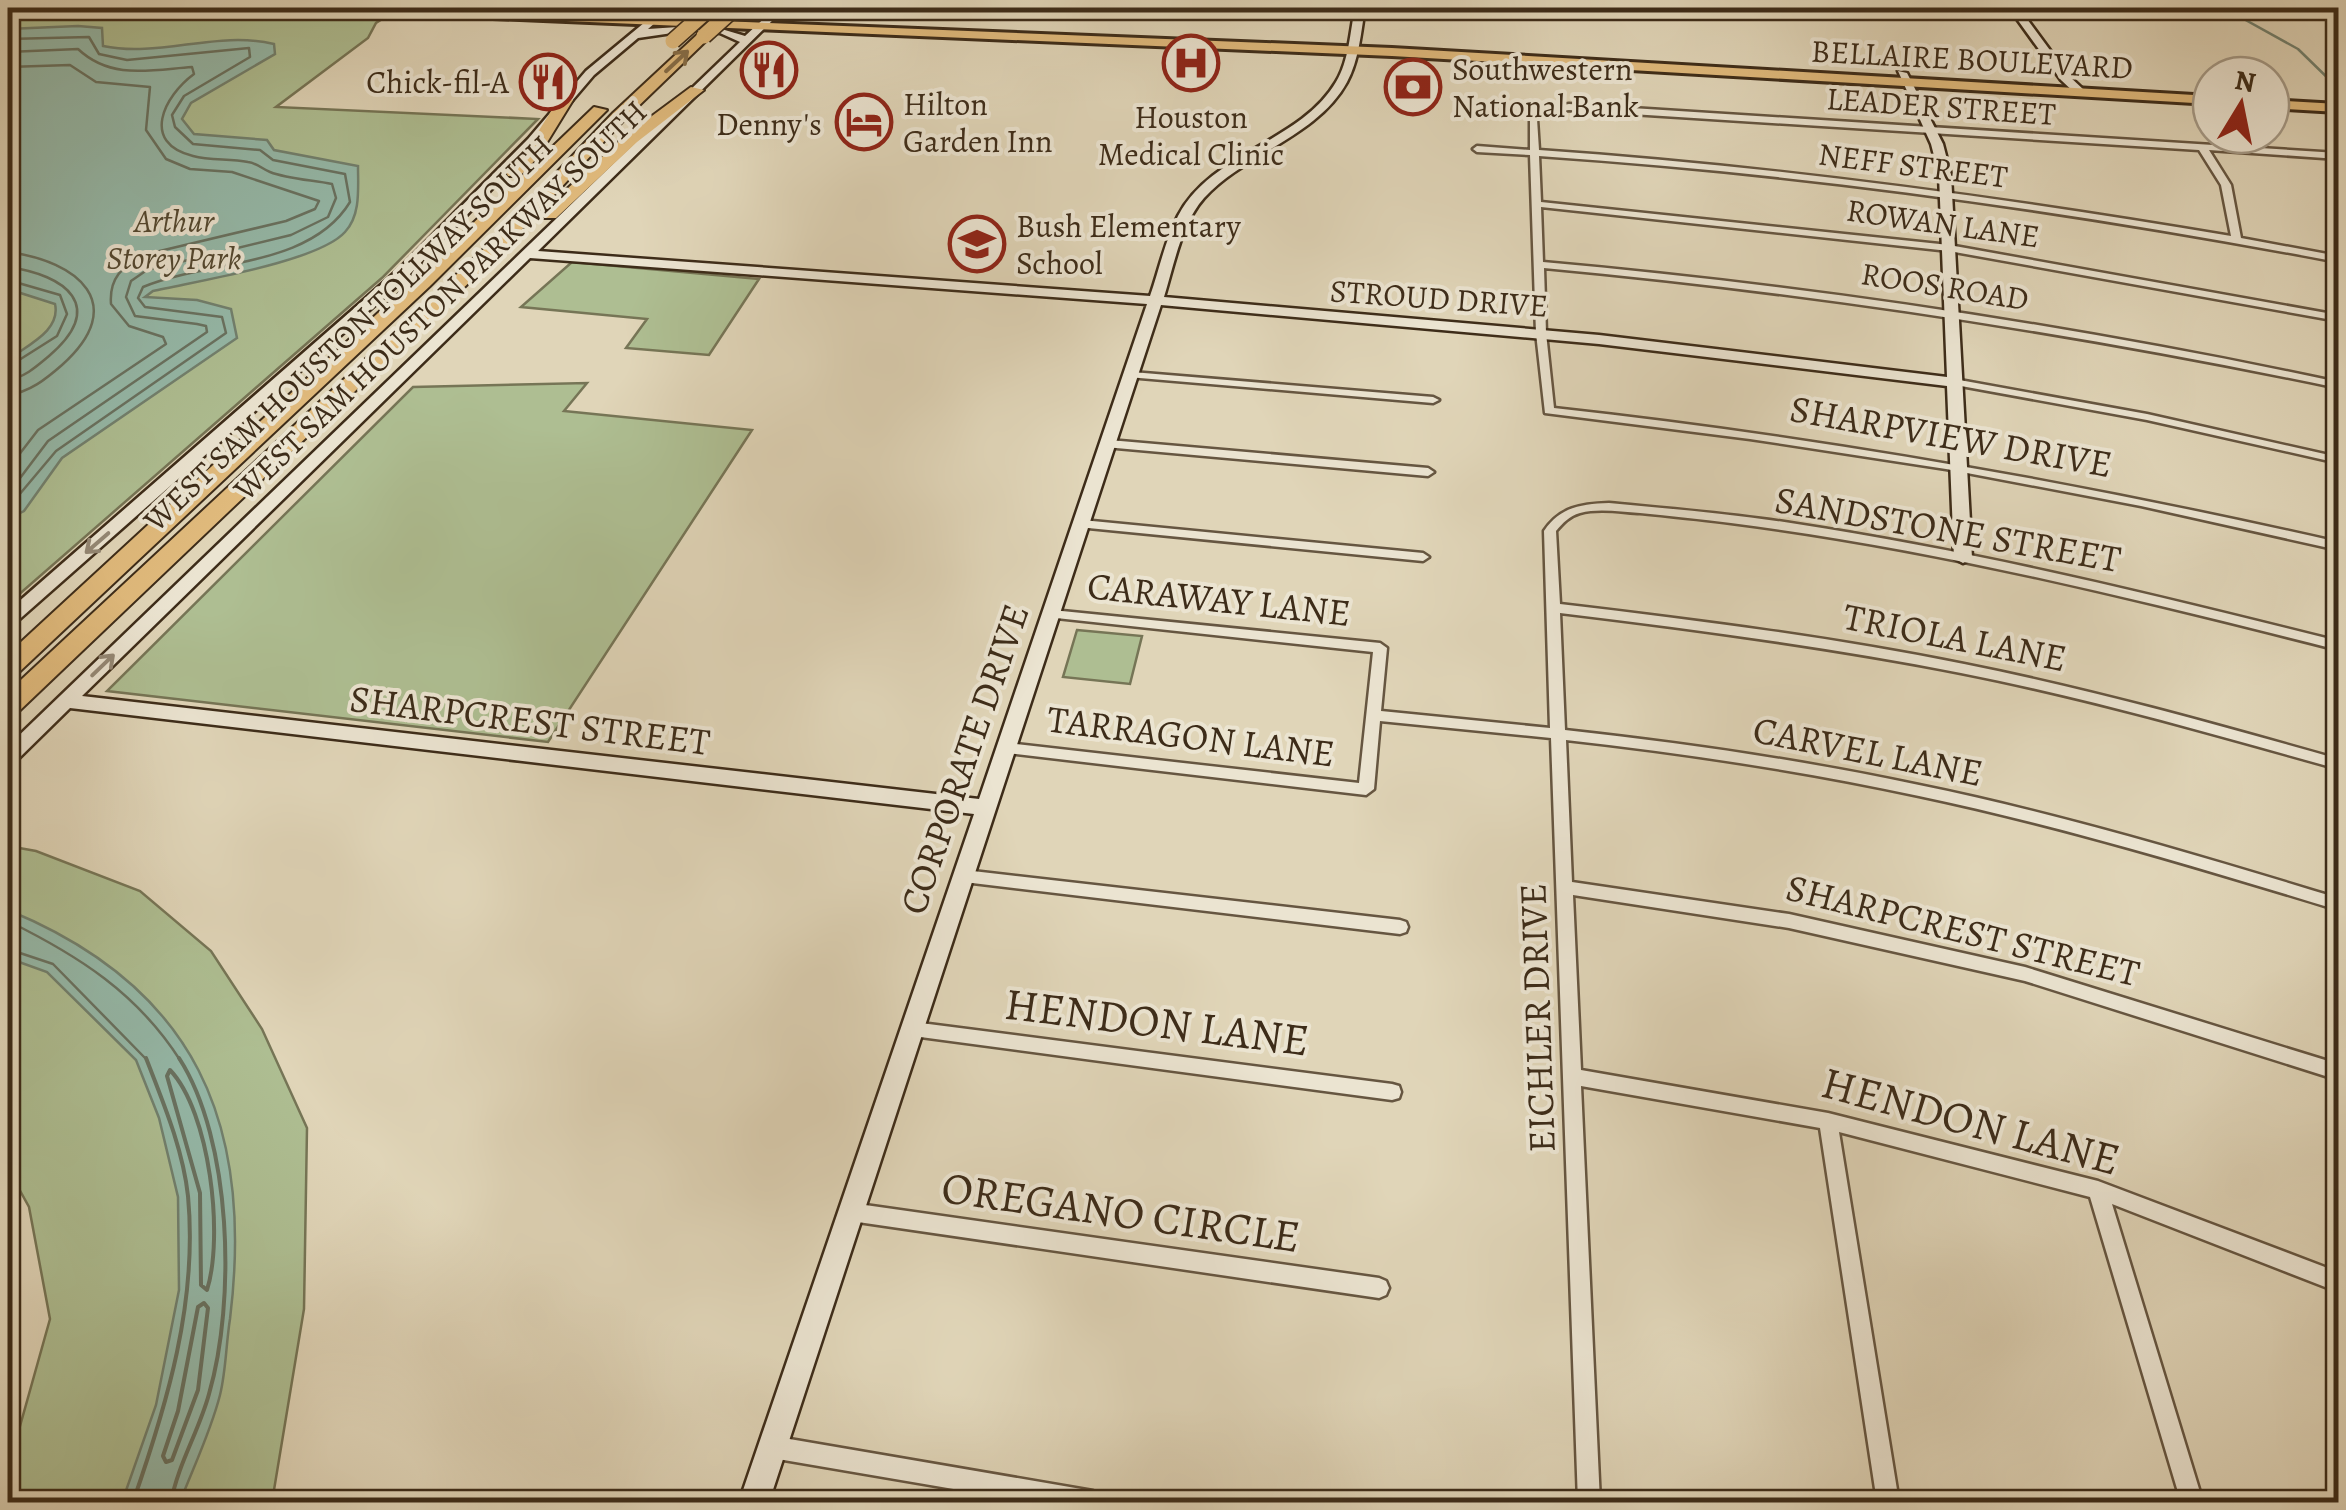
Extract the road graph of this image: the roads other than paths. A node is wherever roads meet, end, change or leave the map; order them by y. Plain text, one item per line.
1 (328, 8) edge
2 (498, 8) edge
3 (689, 8) edge
4 (710, 8) edge
5 (735, 8) edge
6 (779, 8) edge
7 (1350, 8) edge
8 (1360, 8) edge
9 (2014, 8) edge
10 (2029, 8) edge
11 (403, 9) edge
12 (659, 12) edge
13 (767, 17) edge
14 (618, 20) junction
15 (804, 20) junction
16 (936, 26) junction
17 (788, 27) junction
18 (884, 31) junction
19 (2030, 31) junction
20 (2047, 32) junction
21 (636, 34) junction
22 (1068, 35) junction
23 (746, 41) junction
24 (1346, 46) junction
25 (2046, 52) junction
26 (1484, 53) junction
27 (2061, 54) junction
28 (1716, 67) junction
29 (1904, 78) junction
30 (2078, 88) junction
31 (696, 90) junction
32 (2191, 91) edge
33 (2291, 96) edge
34 (2191, 98) edge
35 (2338, 99) edge
36 (565, 100) junction
37 (2291, 105) edge
38 (2338, 108) edge
39 (1930, 130) junction
40 (2191, 146) edge
41 (1478, 149) dead end
42 (1535, 152) junction
43 (2291, 154) edge
44 (2207, 155) edge
45 (2336, 158) edge
46 (1947, 193) junction
47 (1536, 204) junction
48 (2236, 238) junction
49 (1949, 248) junction
50 (528, 254) junction
51 (2338, 258) edge
52 (1539, 265) junction
53 (423, 282) junction
54 (1156, 304) junction
55 (1952, 310) junction
56 (2338, 318) edge
57 (1541, 333) junction
58 (385, 352) junction
59 (1132, 375) junction
60 (1954, 382) junction
61 (2338, 384) edge
62 (1433, 400) dead end
63 (1109, 444) junction
64 (2338, 460) edge
65 (1957, 463) junction
66 (1428, 472) dead end
67 (1082, 524) junction
68 (1550, 531) joint
69 (2338, 546) edge
70 (1423, 557) dead end
71 (1963, 558) junction
72 (1553, 608) junction
73 (1052, 614) junction
74 (8, 620) edge
75 (2338, 645) edge
76 (8, 668) edge
77 (65, 701) junction
78 (8, 707) edge
79 (1374, 715) junction
80 (1558, 733) junction
81 (1007, 748) junction
82 (8, 756) edge
83 (2338, 764) edge
84 (987, 808) junction
85 (964, 876) junction
86 (1564, 886) junction
87 (2338, 904) edge
88 (1400, 927) dead end
89 (912, 1029) junction
90 (2338, 1072) edge
91 (1572, 1076) junction
92 (1392, 1092) dead end
93 (1828, 1121) junction
94 (2098, 1190) junction
95 (852, 1212) junction
96 (2338, 1282) edge
97 (1379, 1288) dead end
98 (772, 1448) junction
99 (754, 1502) edge
100 (1093, 1502) edge
101 (1589, 1502) edge
102 (1888, 1502) edge
103 (2192, 1502) edge

1 - 11 main road
2 - 12 main road
3 - 13 street
4 - 53 highway, WEST SAM HOUSTON TOLLWAY SOUTH, bridge
58 -> 5 highway, WEST SAM HOUSTON TOLLWAY SOUTH, bridge
6 - 13 street, WEST SAM HOUSTON PARKWAY SOUTH
6 - 15 main road
7 - 24 street, CORPORATE DRIVE
8 - 24 street, CORPORATE DRIVE
9 - 19 street
10 - 20 street
11 - 14 main road
12 - 13 main road, BELLAIRE BOULEVARD
12 - 14 main road
12 - 21 street, WEST SAM HOUSTON PARKWAY SOUTH
13 - 15 main road, BELLAIRE BOULEVARD
13 - 17 main road, BELLAIRE BOULEVARD
13 - 23 street, WEST SAM HOUSTON PARKWAY SOUTH
14 - 21 main road
15 - 16 main road, BELLAIRE BOULEVARD
16 - 18 main road
16 - 22 main road, BELLAIRE BOULEVARD
17 - 18 main road, BELLAIRE BOULEVARD
17 - 23 main road
18 - 22 main road, BELLAIRE BOULEVARD
19 - 20 street
19 - 25 street
20 - 27 street
21 - 23 street
21 - 36 street, WEST SAM HOUSTON PARKWAY SOUTH
22 - 24 main road, BELLAIRE BOULEVARD
22 - 24 main road, BELLAIRE BOULEVARD
23 - 31 street, WEST SAM HOUSTON PARKWAY SOUTH
24 - 26 main road, BELLAIRE BOULEVARD
24 - 54 street, CORPORATE DRIVE
25 - 27 street
25 - 30 street
26 - 28 main road, BELLAIRE BOULEVARD
26 - 28 main road, BELLAIRE BOULEVARD
27 - 30 street
28 - 29 main road, BELLAIRE BOULEVARD
28 - 29 main road, BELLAIRE BOULEVARD
29 - 30 main road, BELLAIRE BOULEVARD
29 - 39 street
30 - 32 main road, BELLAIRE BOULEVARD
30 - 34 main road, BELLAIRE BOULEVARD
31 - 50 street, WEST SAM HOUSTON PARKWAY SOUTH
31 - 58 highway
33 - 35 main road
36 - 53 highway
36 -> 74 street, WEST SAM HOUSTON PARKWAY SOUTH
37 - 38 main road
39 - 40 street, LEADER STREET
39 - 42 street, LEADER STREET
39 - 46 street
41 - 42 street, NEFF STREET
42 - 46 street, NEFF STREET
42 - 47 street
43 - 45 street, LEADER STREET
44 - 48 street
46 - 48 street, NEFF STREET
46 - 49 street
47 - 49 street, ROWAN LANE
47 - 52 street
48 - 51 street, NEFF STREET
49 - 55 street
49 - 56 street, ROWAN LANE
50 - 54 street, STROUD DRIVE
77 -> 50 street, WEST SAM HOUSTON PARKWAY SOUTH
52 - 55 street, ROOS ROAD
52 - 57 street
53 - 76 highway, WEST SAM HOUSTON TOLLWAY SOUTH
54 - 57 street, STROUD DRIVE
54 - 59 street, CORPORATE DRIVE
55 - 60 street
55 - 61 street, ROOS ROAD
57 - 60 street, STROUD DRIVE
57 - 65 street, SHARPVIEW DRIVE
58 - 78 highway, WEST SAM HOUSTON TOLLWAY SOUTH
59 - 62 street
59 - 63 street, CORPORATE DRIVE
60 - 64 street, STROUD DRIVE
60 - 65 street
63 - 66 street
63 - 67 street, CORPORATE DRIVE
65 - 69 street, SHARPVIEW DRIVE
65 - 71 street
67 - 70 street
67 - 73 street, CORPORATE DRIVE
68 - 71 street, SANDSTONE STREET
68 - 72 street, EICHLER DRIVE
71 - 75 street, SANDSTONE STREET
72 - 80 street, EICHLER DRIVE
72 - 83 street, TRIOLA LANE
73 - 79 street, CARAWAY LANE
73 - 81 street, CORPORATE DRIVE
77 - 82 street, WEST SAM HOUSTON PARKWAY SOUTH
77 - 84 street, SHARPCREST STREET
79 - 80 street, CARVEL LANE
79 - 81 street, TARRAGON LANE
80 - 86 street, EICHLER DRIVE
80 - 87 street, CARVEL LANE
81 - 84 street, CORPORATE DRIVE
84 - 85 street, CORPORATE DRIVE
85 - 88 street
85 - 89 street, CORPORATE DRIVE
86 - 90 street, SHARPCREST STREET
86 - 91 street, EICHLER DRIVE
89 - 92 street, HENDON LANE
89 - 95 street, CORPORATE DRIVE
91 - 93 street, HENDON LANE
91 - 101 street, EICHLER DRIVE
93 - 94 street, HENDON LANE
93 - 102 street
94 - 96 street, HENDON LANE
94 - 103 street
95 - 97 street, OREGANO CIRCLE
95 - 98 street, CORPORATE DRIVE
98 - 99 street, CORPORATE DRIVE
98 - 100 street

